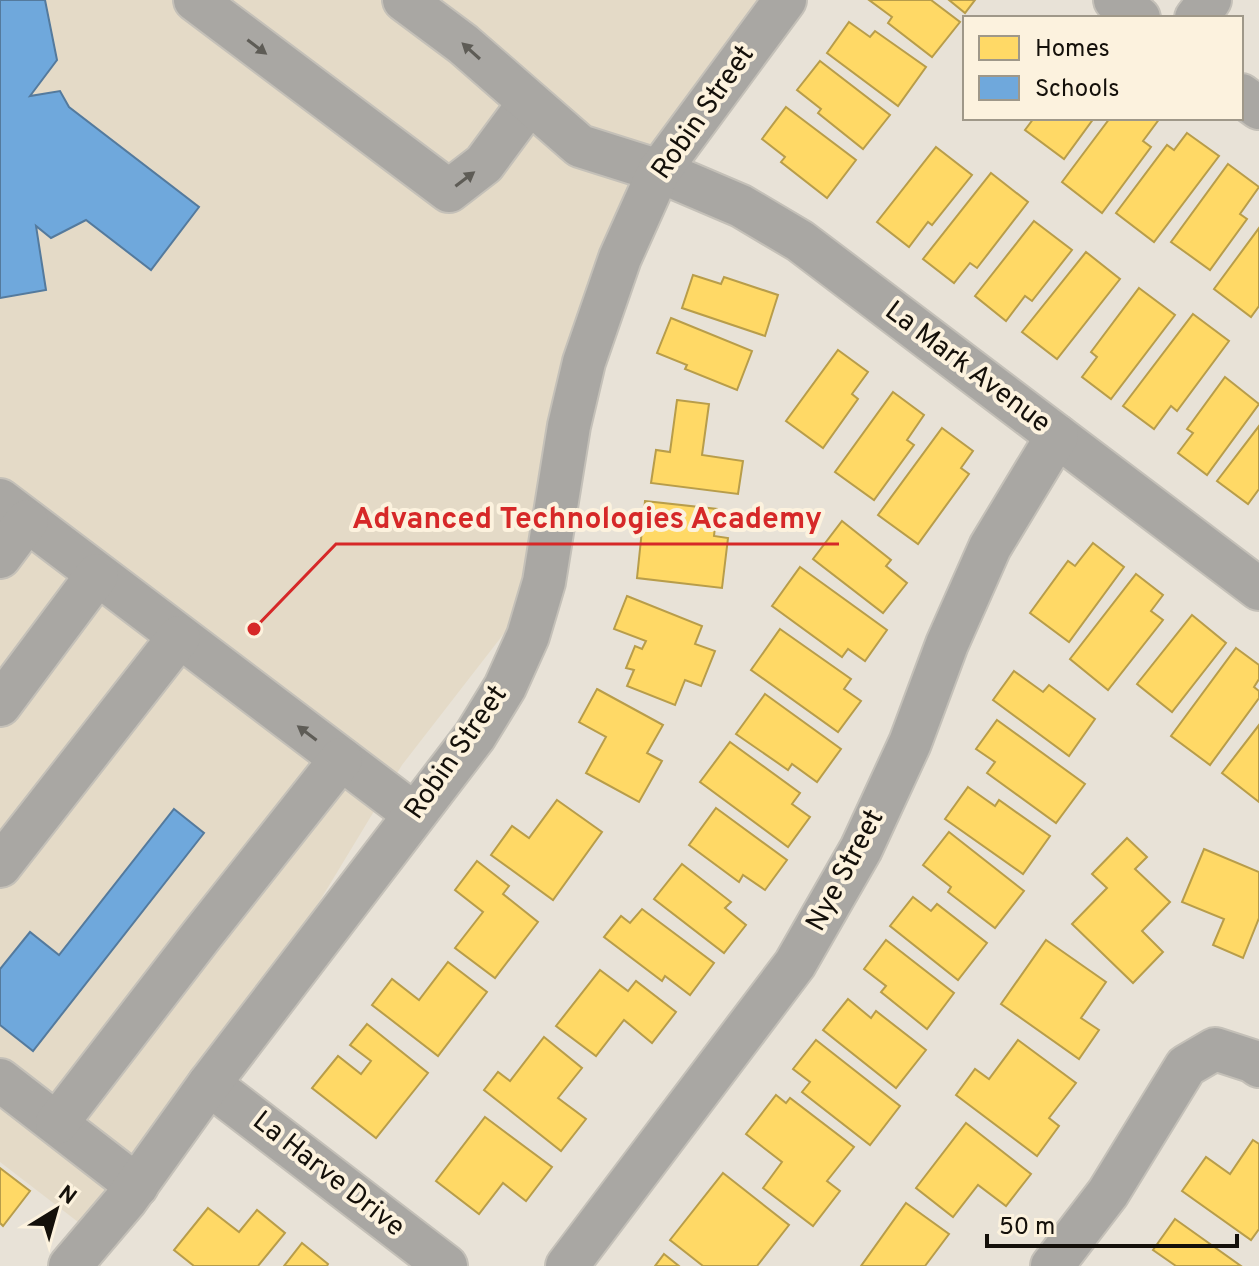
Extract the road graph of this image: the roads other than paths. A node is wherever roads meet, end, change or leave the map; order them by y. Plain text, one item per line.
1 (195, 0) edge
2 (404, 0) edge
3 (785, 0) edge
4 (1115, 0) edge
5 (1210, 0) edge
6 (1136, 16) edge
7 (1198, 16) edge
8 (529, 103) junction
9 (659, 171) junction
10 (1057, 436) junction
11 (14, 510) edge
12 (0, 557) edge
13 (97, 575) junction
14 (1259, 589) edge
15 (179, 637) junction
16 (0, 705) edge
17 (341, 759) junction
18 (414, 814) junction
19 (0, 866) edge
20 (1259, 1066) edge
21 (0, 1080) edge
22 (209, 1084) junction
23 (57, 1123) junction
24 (137, 1186) junction
25 (70, 1266) edge
26 (446, 1266) edge
27 (567, 1266) edge
28 (1052, 1266) edge

1 -> 8 street
8 -> 2 street, La Mark Avenue
3 - 9 street, Robin Street
4 - 6 street
5 - 7 street
8 - 9 street, La Mark Avenue
9 - 10 street, La Mark Avenue
9 - 18 street, Robin Street
10 - 14 street, La Mark Avenue
10 - 27 street, Nye Street
11 - 12 street
11 - 13 street
13 - 15 street
13 - 16 street
17 -> 15 street
15 - 19 street
17 - 18 street
17 - 23 street
18 - 22 street, Robin Street
20 - 28 street
21 - 23 street
22 - 24 street, Robin Street
22 - 26 street, La Harve Drive
23 - 24 street
24 - 25 street, Robin Street

